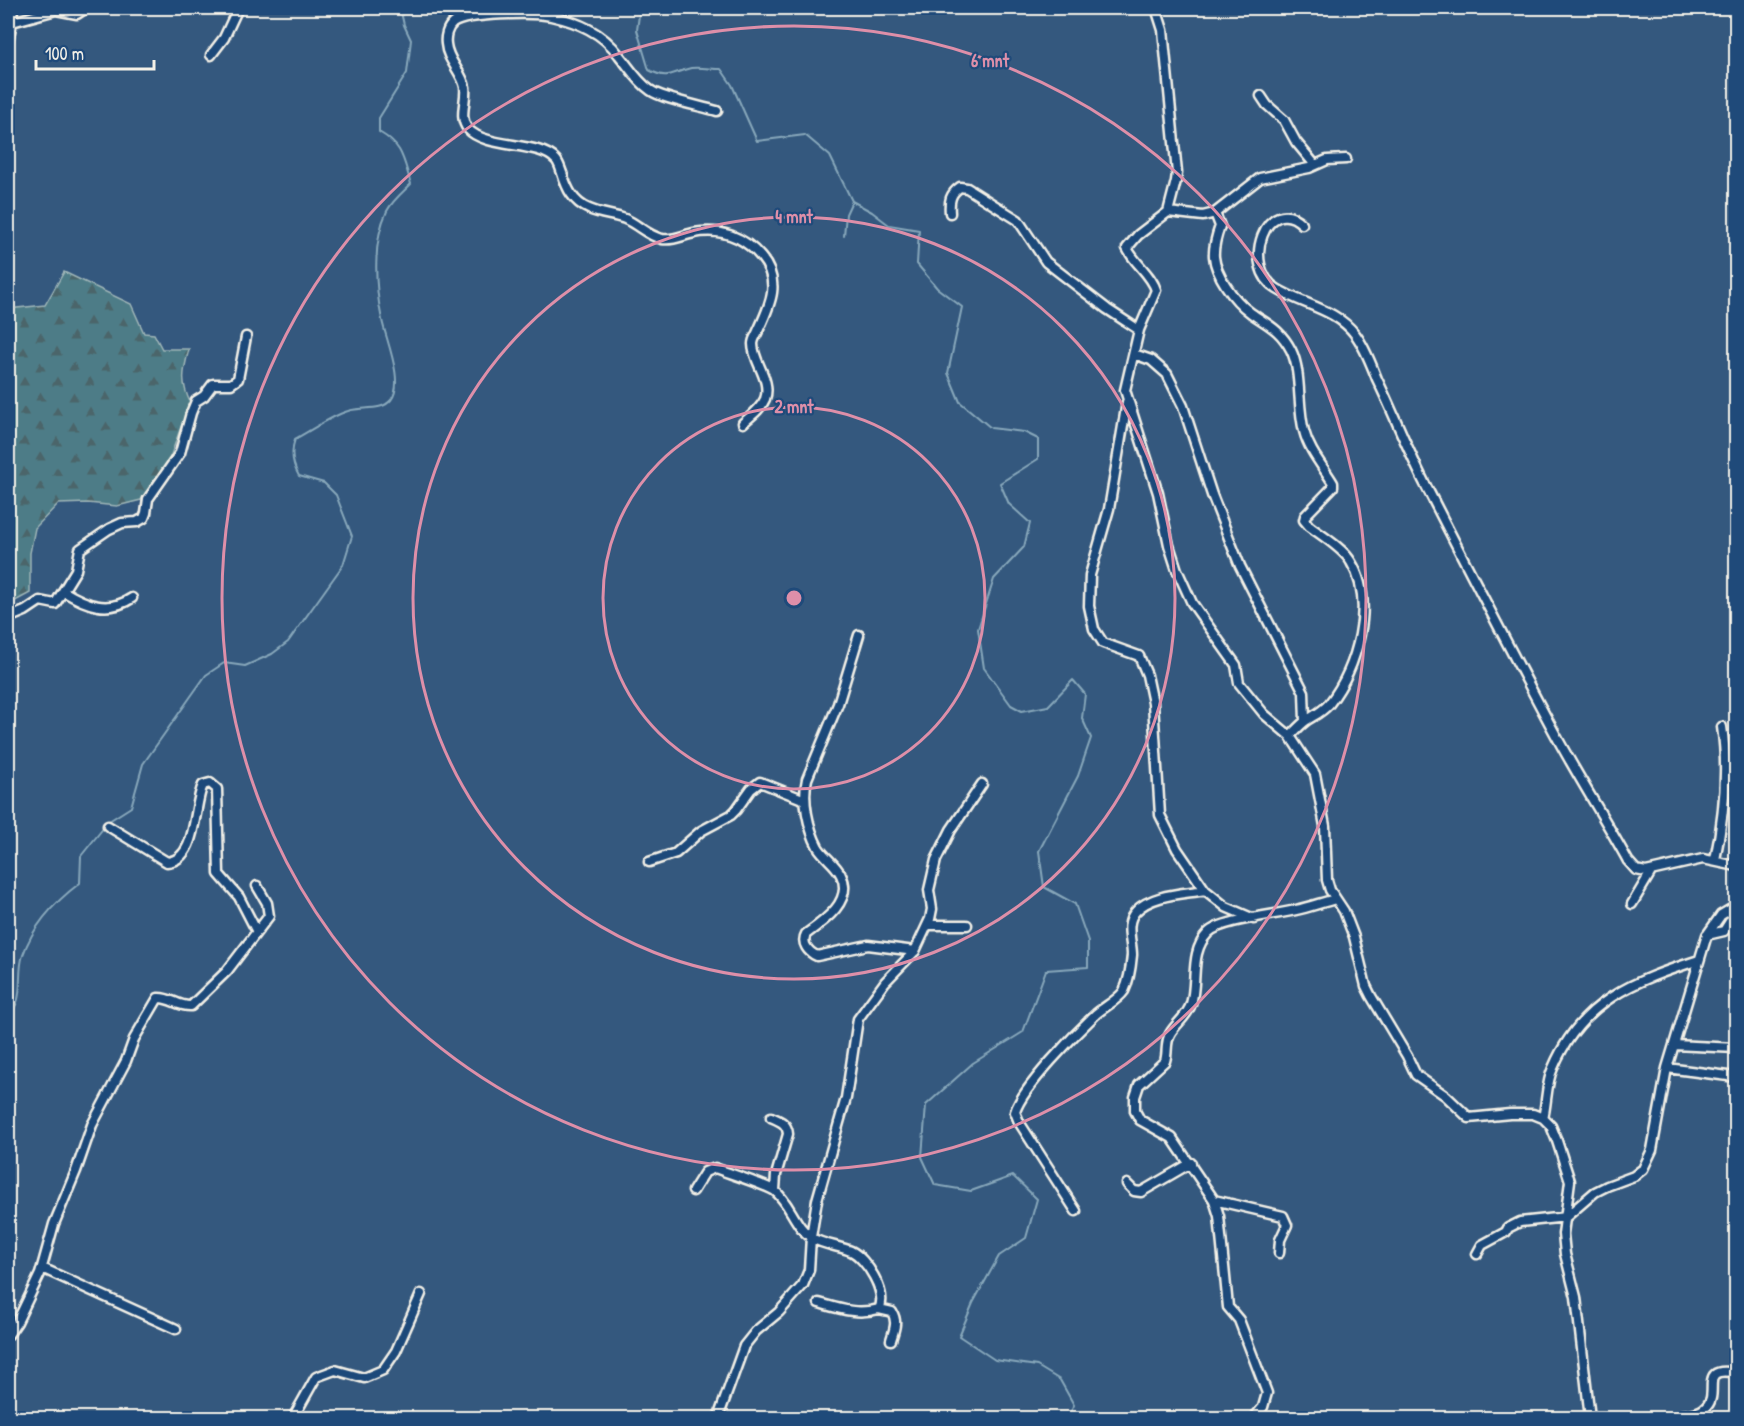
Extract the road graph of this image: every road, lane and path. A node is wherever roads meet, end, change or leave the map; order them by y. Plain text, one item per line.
1 (13, 8) edge
2 (86, 8) edge
3 (238, 8) edge
4 (458, 8) edge
5 (1156, 8) edge
6 (484, 16) junction
7 (12, 22) junction
8 (8, 41) edge
9 (211, 55) dead end
10 (1261, 96) dead end
11 (717, 111) dead end
12 (1346, 159) dead end
13 (1315, 165) junction
14 (1168, 212) junction
15 (950, 213) dead end
16 (1215, 213) junction
17 (1302, 225) dead end
18 (1139, 330) junction
19 (246, 337) dead end
20 (1134, 354) junction
21 (1127, 400) junction
22 (743, 423) dead end
23 (63, 591) junction
24 (132, 598) dead end
25 (8, 618) edge
26 (860, 635) dead end
27 (1305, 721) junction
28 (1722, 727) dead end
29 (1290, 736) junction
30 (982, 784) dead end
31 (806, 800) junction
32 (108, 826) dead end
33 (1715, 860) junction
34 (649, 862) dead end
35 (1737, 866) edge
36 (1651, 872) junction
37 (257, 886) dead end
38 (1205, 890) junction
39 (1336, 899) junction
40 (1632, 904) dead end
41 (1737, 906) edge
42 (1737, 912) edge
43 (1254, 919) junction
44 (928, 925) junction
45 (967, 925) dead end
46 (257, 932) junction
47 (1707, 935) junction
48 (915, 951) junction
49 (1699, 960) junction
50 (1674, 1045) junction
51 (1737, 1048) edge
52 (1667, 1068) junction
53 (1737, 1077) edge
54 (771, 1117) dead end
55 (1543, 1118) junction
56 (1191, 1163) junction
57 (1127, 1184) dead end
58 (775, 1190) junction
59 (693, 1191) dead end
60 (1214, 1200) junction
61 (1076, 1211) dead end
62 (1566, 1217) junction
63 (811, 1237) junction
64 (1279, 1253) dead end
65 (1477, 1254) dead end
66 (42, 1268) junction
67 (421, 1294) dead end
68 (819, 1302) dead end
69 (879, 1309) junction
70 (176, 1329) dead end
71 (8, 1335) edge
72 (891, 1340) dead end
73 (1737, 1373) edge
74 (1682, 1415) dead end
75 (293, 1419) edge
76 (718, 1419) edge
77 (1254, 1419) edge
78 (1590, 1419) edge

1 - 7 street
2 - 7 street
3 - 9 street
4 - 6 street
5 - 14 street
6 - 11 street
6 - 22 street
7 - 8 street
10 - 13 street
12 - 13 street
13 - 16 street
14 - 16 street
14 - 18 street
15 - 18 street
16 - 27 street
17 - 36 street
18 - 20 street
19 - 23 street
20 - 21 street
20 - 27 street
21 - 29 street
21 - 38 street
23 - 24 street
23 - 25 street
26 - 31 street
27 - 29 street
28 - 33 street
29 - 39 street
30 - 44 street
31 - 34 street
31 - 48 street
32 - 46 street
33 - 35 street
33 - 36 street
36 - 40 street
37 - 46 street
38 - 43 street
38 - 61 street
39 - 43 street
39 - 55 street
41 - 47 street
42 - 47 street
43 - 56 street
44 - 45 street
44 - 48 street
46 - 66 street
47 - 49 street
48 - 63 street
49 - 50 street
49 - 55 street
50 - 51 street
50 - 52 street
52 - 53 street
52 - 62 street
54 - 58 street
55 - 62 street
56 - 57 street
56 - 60 street
58 - 59 street
58 - 63 street
60 - 64 street
60 - 77 street
62 - 65 street
62 - 78 street
63 - 69 street
63 - 76 street
66 - 70 street
66 - 71 street
67 - 75 street
68 - 69 street
69 - 72 street
73 - 74 street

